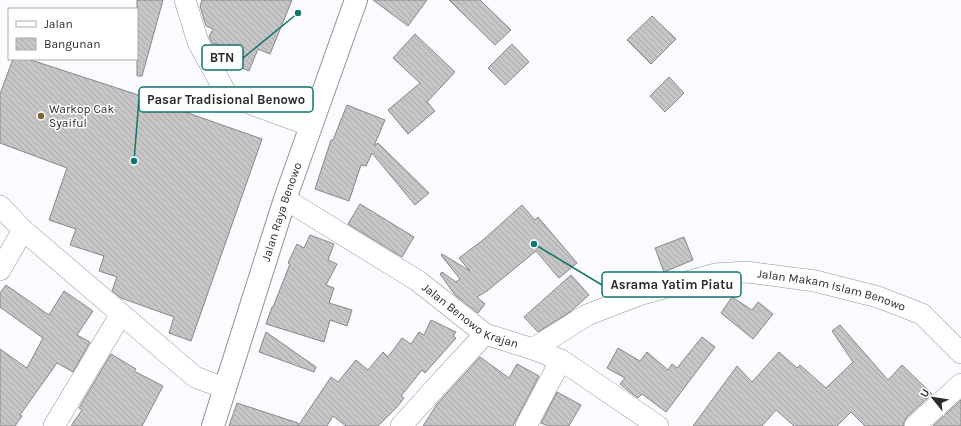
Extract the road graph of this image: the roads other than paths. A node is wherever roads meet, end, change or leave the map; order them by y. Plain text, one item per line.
1 (185, 0) edge
2 (356, 0) edge
3 (311, 126) junction
4 (285, 199) junction
5 (0, 206) edge
6 (23, 230) junction
7 (0, 270) edge
8 (121, 314) junction
9 (485, 334) junction
10 (533, 349) junction
11 (961, 353) edge
12 (562, 360) junction
13 (961, 384) edge
14 (224, 388) junction
15 (54, 426) edge
16 (213, 426) edge
17 (401, 426) edge
18 (526, 426) edge
19 (658, 426) edge
20 (915, 426) edge

1 - 3 street
2 - 3 main road, Jalan Raya Benowo
3 - 4 main road, Jalan Raya Benowo
4 - 9 street, Jalan Benowo Krajan
4 - 14 main road, Jalan Raya Benowo
5 - 6 street
6 - 7 street
6 - 8 street
8 - 14 street
8 - 15 street
9 - 10 street, Jalan Benowo Krajan
9 - 17 street
10 - 11 street, Jalan Makam Islam Benowo
10 - 12 street, Jalan Benowo Krajan
12 - 18 street
12 - 19 street, Jalan Benowo Krajan
13 - 20 street
14 - 16 main road, Jalan Raya Benowo

